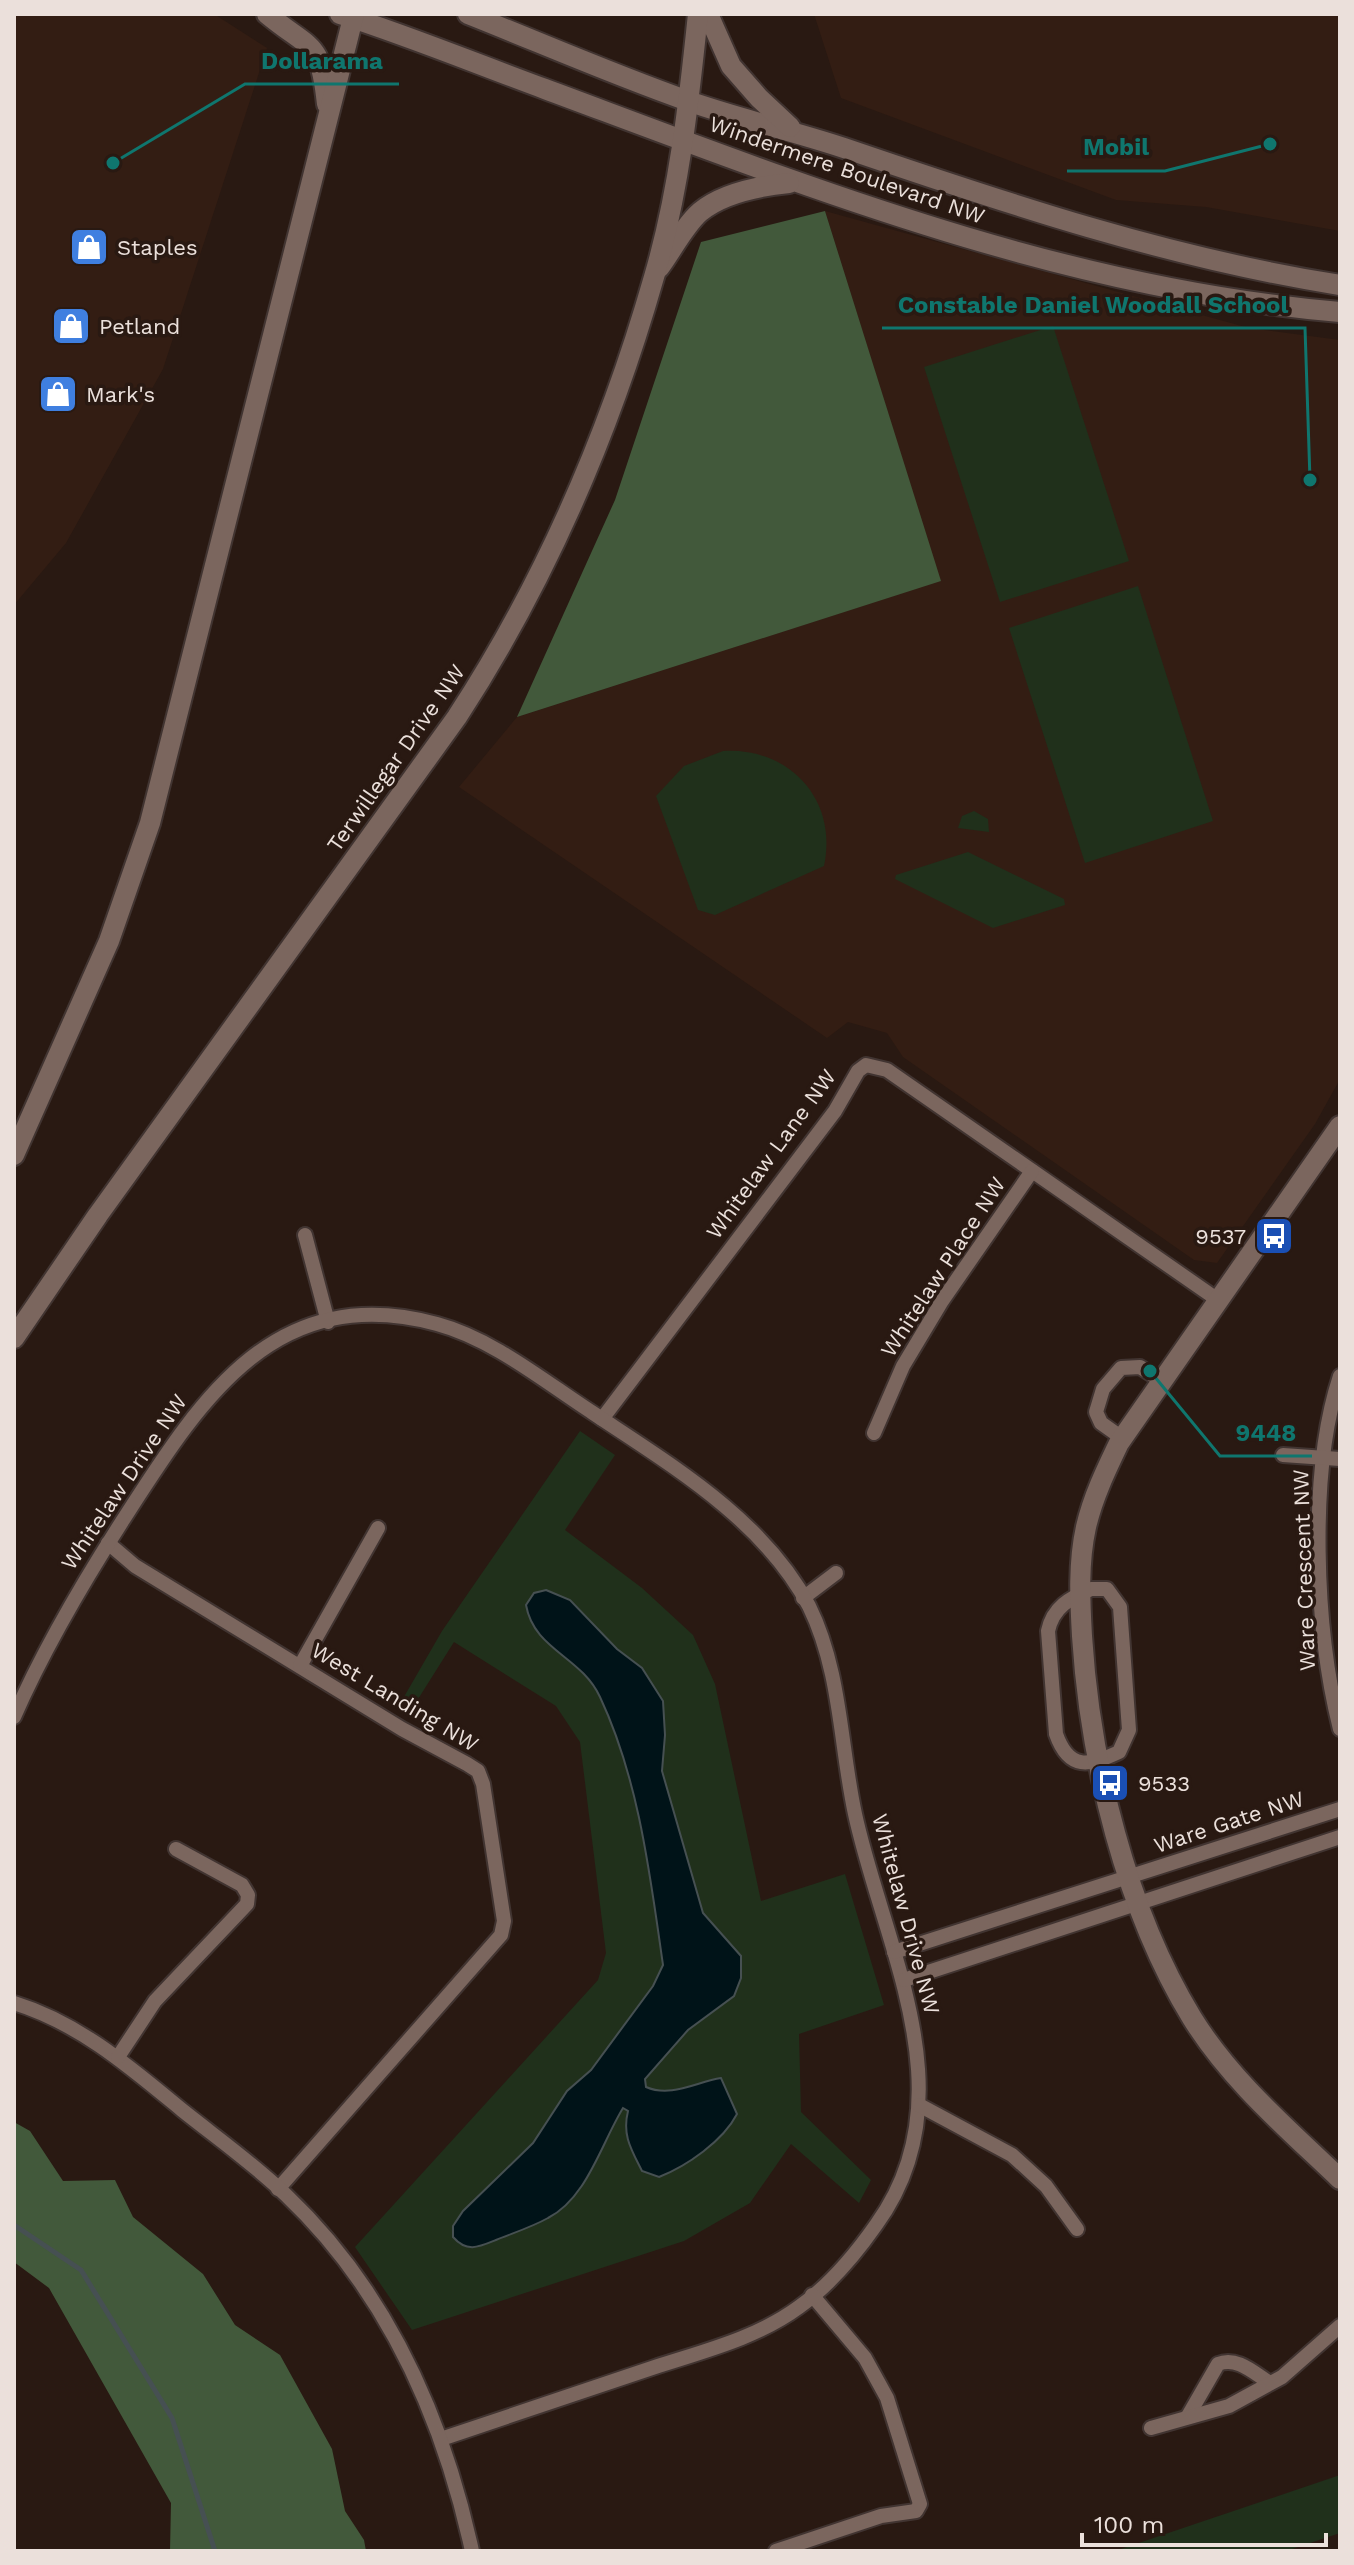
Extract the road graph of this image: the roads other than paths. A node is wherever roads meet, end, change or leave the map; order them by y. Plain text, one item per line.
1 (267, 14) edge
2 (468, 14) edge
3 (698, 14) edge
4 (708, 14) edge
5 (349, 15) edge
6 (688, 101) junction
7 (328, 119) junction
8 (796, 132) junction
9 (682, 139) junction
10 (795, 182) junction
11 (655, 275) junction
12 (1340, 285) edge
13 (1340, 312) edge
14 (1340, 1126) edge
15 (14, 1155) edge
16 (1032, 1171) junction
17 (305, 1235) dead end
18 (1218, 1300) junction
19 (328, 1322) junction
20 (14, 1338) edge
21 (1340, 1376) edge
22 (1162, 1381) junction
23 (602, 1419) junction
24 (874, 1433) dead end
25 (1122, 1438) junction
26 (1283, 1455) dead end
27 (1322, 1457) junction
28 (1340, 1459) edge
29 (378, 1528) dead end
30 (108, 1543) junction
31 (836, 1573) dead end
32 (1080, 1594) junction
33 (803, 1598) junction
34 (300, 1666) junction
35 (14, 1717) edge
36 (1340, 1729) edge
37 (1097, 1762) junction
38 (1340, 1809) edge
39 (1340, 1837) edge
40 (176, 1849) dead end
41 (1131, 1877) junction
42 (1139, 1903) junction
43 (894, 1952) junction
44 (904, 1980) junction
45 (14, 2003) edge
46 (118, 2057) junction
47 (919, 2105) junction
48 (1340, 2179) edge
49 (278, 2189) junction
50 (1077, 2229) dead end
51 (812, 2295) junction
52 (1340, 2326) edge
53 (1270, 2383) junction
54 (1188, 2416) junction
55 (1151, 2428) dead end
56 (441, 2439) junction
57 (472, 2551) edge
58 (776, 2551) edge

1 - 7 main road
2 - 6 main road, Windermere Boulevard NW
3 - 6 main road, Terwillegar Drive NW
4 - 8 main road
5 - 7 main road
5 - 9 main road, Windermere Boulevard NW
6 - 8 main road, Windermere Boulevard NW
6 - 9 main road, Terwillegar Drive NW
7 - 15 main road
8 - 12 main road, Windermere Boulevard NW
9 - 10 main road, Windermere Boulevard NW
9 - 11 main road, Terwillegar Drive NW
10 - 11 main road
10 - 13 main road, Windermere Boulevard NW
11 - 20 main road, Terwillegar Drive NW
14 - 18 main road
16 - 18 street, Whitelaw Lane NW
16 - 23 street, Whitelaw Lane NW
16 - 24 street, Whitelaw Place NW
17 - 19 street
18 - 22 main road
19 - 23 street, Whitelaw Drive NW
19 - 30 street, Whitelaw Drive NW
21 - 27 street, Ware Crescent NW
22 - 25 main road
22 - 25 street
23 - 33 street, Whitelaw Drive NW
25 - 32 main road
26 - 27 street, Ware Crescent NW
27 - 28 street
27 - 36 street, Ware Crescent NW
29 - 34 street
30 - 34 street, West Landing NW
30 - 35 street, Whitelaw Drive NW
31 - 33 street
32 - 37 main road
32 - 37 street
32 - 37 street
33 - 43 street, Whitelaw Drive NW
34 - 49 street, West Landing NW
37 - 41 main road
38 - 41 street, Ware Gate NW
39 - 42 street
40 - 46 street
41 - 42 main road
41 - 43 street, Ware Gate NW
42 - 44 street
42 - 48 main road
43 - 44 street, Whitelaw Drive NW
44 - 47 street, Whitelaw Drive NW
45 - 46 street
46 - 49 street
47 - 50 street
47 - 51 street, Whitelaw Drive NW
49 - 56 street
51 - 56 street, Whitelaw Drive NW
51 - 58 street
52 - 53 street
53 - 54 street
53 - 54 street
54 - 55 street
56 - 57 street

